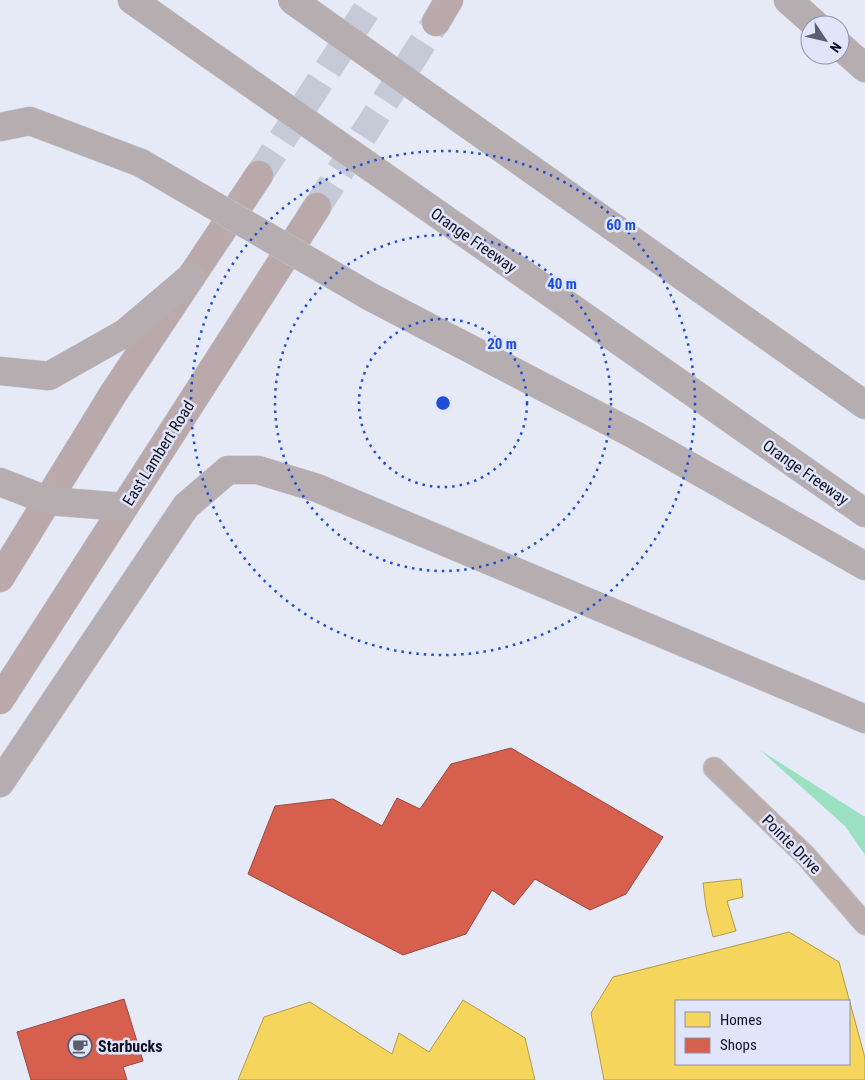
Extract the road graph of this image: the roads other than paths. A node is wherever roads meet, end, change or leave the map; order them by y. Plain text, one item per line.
1 (132, 0) edge
2 (292, 0) edge
3 (788, 0) edge
4 (805, 15) edge
5 (850, 55) edge
6 (865, 68) edge
7 (0, 127) edge
8 (259, 175) tunnel mouth
9 (317, 206) tunnel mouth
10 (191, 277) junction
11 (0, 371) edge
12 (865, 405) edge
13 (0, 482) edge
14 (49, 501) junction
15 (124, 507) junction
16 (865, 513) edge
17 (865, 566) edge
18 (0, 578) edge
19 (0, 700) edge
20 (865, 719) edge
21 (714, 768) dead end
22 (0, 783) edge
23 (865, 924) edge

1 - 16 highway, Orange Freeway, bridge
2 - 12 highway, bridge
3 - 4 highway
5 - 6 highway
7 - 17 highway, bridge
8 - 10 main road
9 - 15 main road, East Lambert Road
10 - 11 highway
10 - 14 main road
13 - 14 highway
14 - 15 highway
14 - 18 main road
15 - 19 main road, East Lambert Road
20 - 22 highway
21 - 23 street, Pointe Drive

